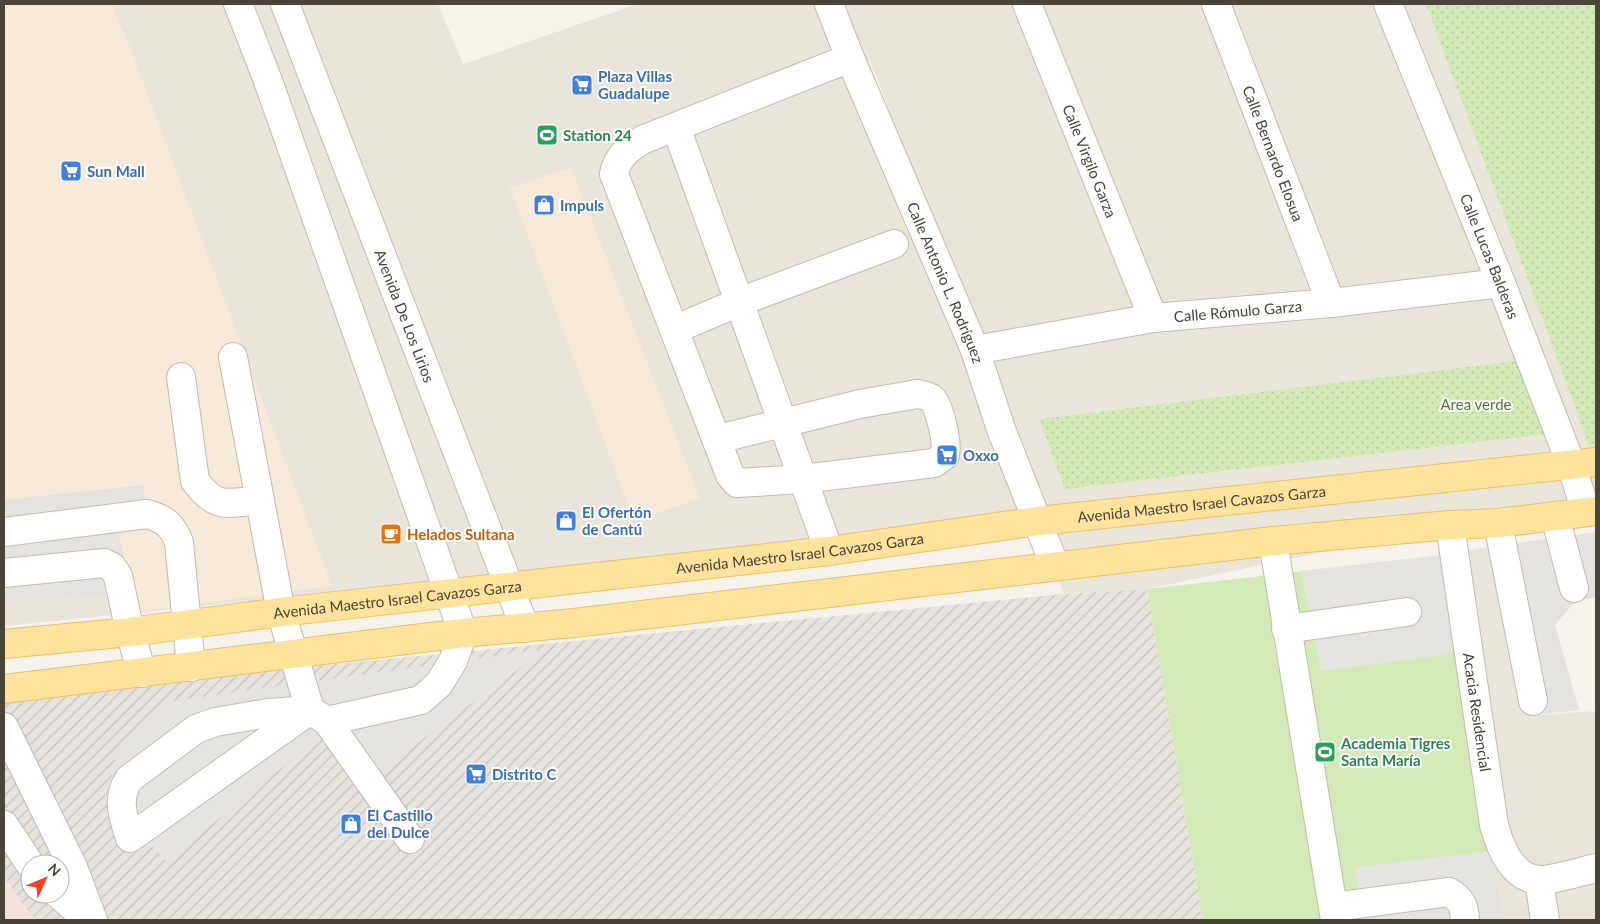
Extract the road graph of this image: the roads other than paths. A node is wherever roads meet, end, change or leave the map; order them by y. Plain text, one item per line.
1 (238, 4) edge
2 (286, 4) edge
3 (829, 4) edge
4 (1027, 4) edge
5 (1216, 4) edge
6 (1388, 4) edge
7 (850, 58) junction
8 (308, 63) junction
9 (267, 78) junction
10 (676, 127) junction
11 (894, 244) dead end
12 (1501, 283) junction
13 (739, 302) junction
14 (1331, 303) junction
15 (1153, 318) junction
16 (676, 329) junction
17 (975, 350) junction
18 (232, 357) dead end
19 (181, 377) dead end
20 (782, 422) junction
21 (718, 439) junction
22 (1584, 463) edge
23 (803, 479) junction
24 (259, 500) junction
25 (1591, 512) edge
26 (1555, 516) junction
27 (1038, 521) junction
28 (1498, 523) junction
29 (1450, 525) junction
30 (4, 532) edge
31 (1273, 541) junction
32 (829, 551) junction
33 (1055, 566) junction
34 (4, 573) edge
35 (511, 587) junction
36 (1574, 588) dead end
37 (449, 595) junction
38 (281, 612) junction
39 (1407, 612) dead end
40 (186, 625) junction
41 (525, 628) junction
42 (1286, 629) junction
43 (130, 632) junction
44 (462, 633) junction
45 (4, 644) edge
46 (294, 654) junction
47 (191, 667) junction
48 (142, 672) junction
49 (4, 689) edge
50 (1533, 701) dead end
51 (318, 716) junction
52 (4, 727) edge
53 (4, 825) edge
54 (410, 839) dead end
55 (23, 854) edge
56 (1596, 868) edge
57 (1539, 880) junction
58 (70, 904) edge
59 (1334, 914) edge
60 (88, 920) edge
61 (93, 920) edge
62 (1465, 920) edge
63 (1545, 920) edge

1 - 9 street
2 - 8 street, Avenida De Los Lirios
3 - 7 street, Calle Antonio L. Rodríguez
4 - 15 street, Calle Virgilo Garza
5 - 14 street, Calle Bernardo Elosua
6 - 12 street, Calle Lucas Balderas
7 - 10 street
7 - 17 street, Calle Antonio L. Rodríguez
8 - 9 street
8 - 35 street, Avenida De Los Lirios
9 - 37 street
10 - 13 street
10 - 16 street
11 - 13 street
12 - 14 street, Calle Rómulo Garza
12 - 22 street, Calle Lucas Balderas
13 - 16 street
13 - 20 street
14 - 15 street, Calle Rómulo Garza
15 - 17 street, Calle Rómulo Garza
16 - 21 street
17 - 27 street, Calle Antonio L. Rodríguez
18 - 24 street
19 - 24 street
20 - 21 street
20 - 23 street
20 - 23 street
21 - 23 street
22 - 25 street, Calle Lucas Balderas
22 - 27 main road, Avenida Maestro Israel Cavazos Garza
23 - 32 street
24 - 38 street
25 - 26 main road
26 - 28 main road
26 - 36 street
27 - 32 main road, Avenida Maestro Israel Cavazos Garza
27 - 33 street, Calle Antonio L. Rodríguez
28 - 29 main road
28 - 50 street
29 - 31 main road
29 - 57 street, Acacia Residencial
30 - 40 street
31 - 33 main road
31 - 42 street
32 - 35 main road, Avenida Maestro Israel Cavazos Garza
33 - 41 main road
34 - 43 street
35 - 37 main road, Avenida Maestro Israel Cavazos Garza
35 - 41 street, Avenida De Los Lirios
37 - 38 main road, Avenida Maestro Israel Cavazos Garza
37 - 44 street
38 - 40 main road, Avenida Maestro Israel Cavazos Garza
38 - 46 street
39 - 42 street
40 - 43 main road, Avenida Maestro Israel Cavazos Garza
40 - 47 street
41 - 44 main road
42 - 59 street
43 - 45 main road, Avenida Maestro Israel Cavazos Garza
43 - 48 street
44 - 46 main road
44 - 51 street
46 - 47 main road
46 - 51 street
47 - 48 main road
48 - 49 main road
51 - 51 street
51 - 54 street
52 - 61 street
53 - 55 street
56 - 57 street
57 - 63 street
58 - 60 street
59 - 62 street

